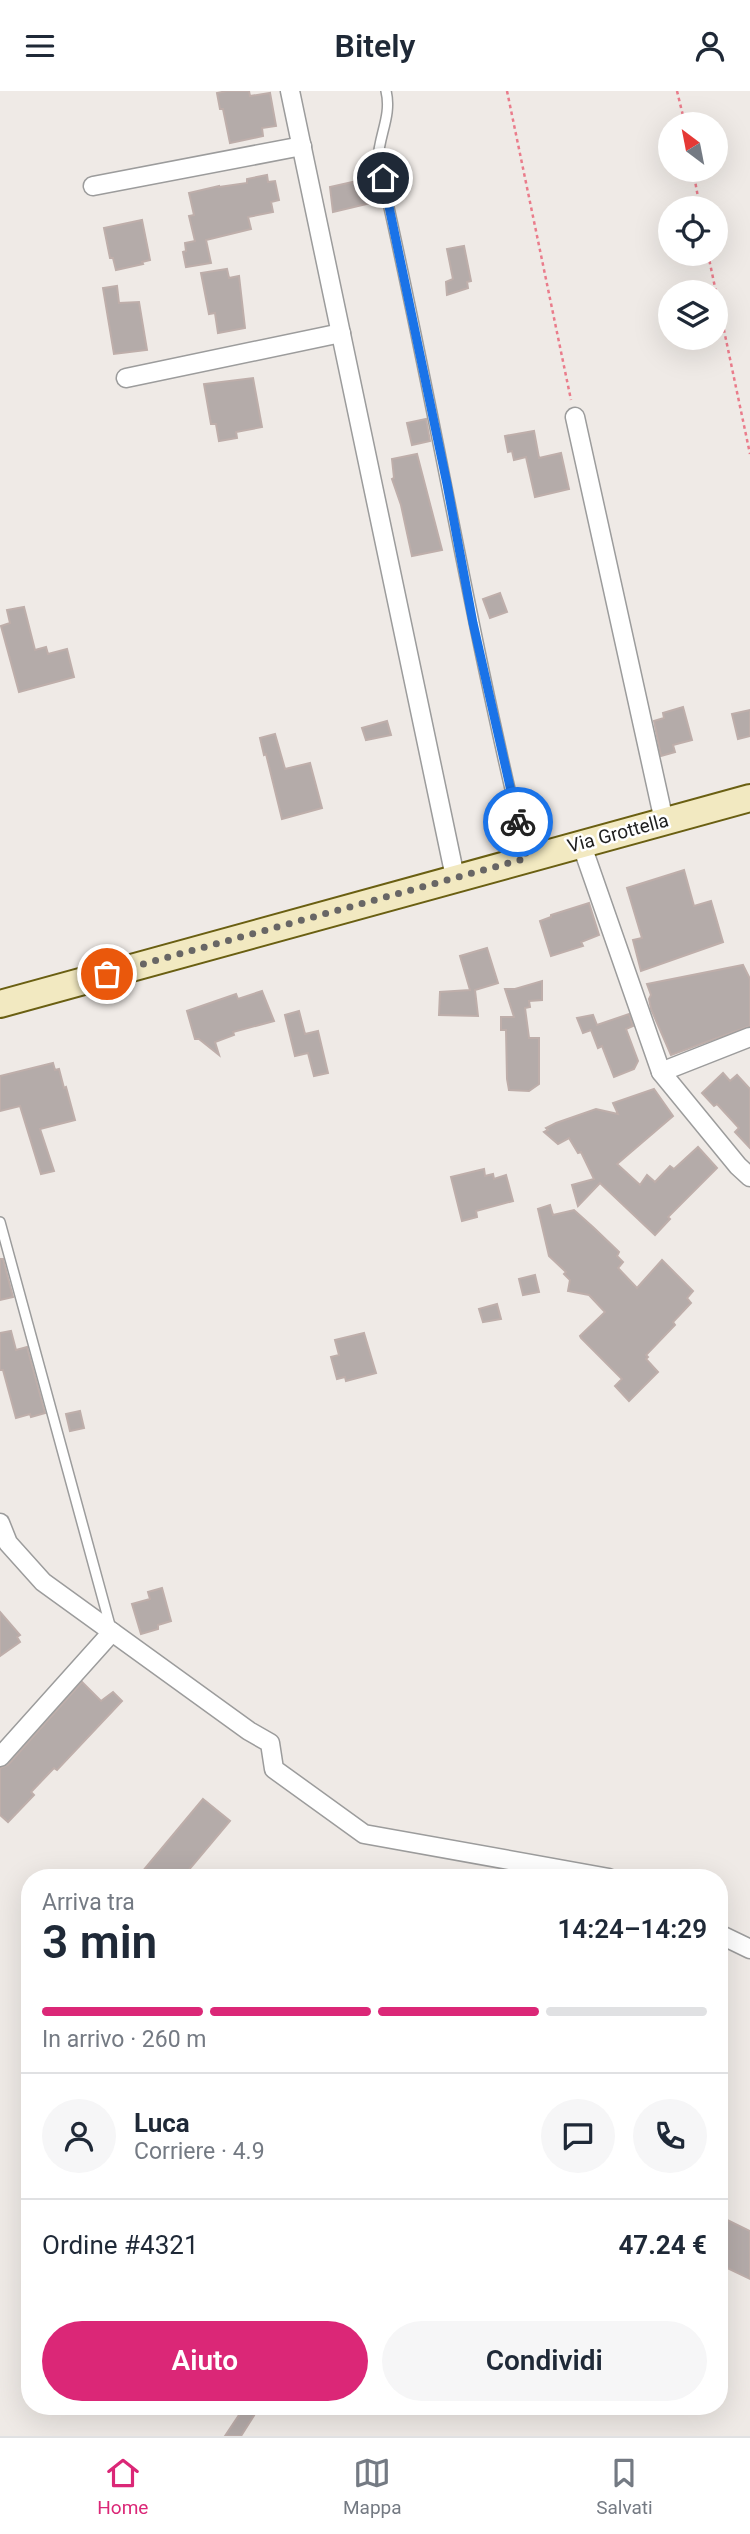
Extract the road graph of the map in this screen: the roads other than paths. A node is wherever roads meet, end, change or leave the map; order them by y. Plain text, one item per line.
1 (290, 91) edge
2 (386, 91) edge
3 (302, 146) junction
4 (93, 186) dead end
5 (341, 333) junction
6 (126, 377) dead end
7 (575, 417) road end
8 (750, 798) edge
9 (664, 821) junction
10 (581, 843) junction
11 (527, 858) junction
12 (455, 877) junction
13 (0, 1004) edge
14 (750, 1037) edge
15 (661, 1072) junction
16 (750, 1177) edge
17 (0, 1222) edge
18 (0, 1523) edge
19 (111, 1632) junction
20 (0, 1757) edge
21 (558, 1869) edge
22 (728, 1938) edge
23 (750, 1949) edge

1 - 3 street
2 - 11 lane
3 - 4 street
3 - 5 street
5 - 6 street
5 - 12 street
7 - 9 street
8 - 9 street, Via Grottella
9 - 10 street, Via Grottella
10 - 11 street, Via Grottella
10 - 15 street
11 - 12 street, Via Grottella
12 - 13 street, Via Grottella
14 - 15 street
15 - 16 street
17 - 19 lane
18 - 19 street
19 - 20 street
19 - 21 street
22 - 23 street

